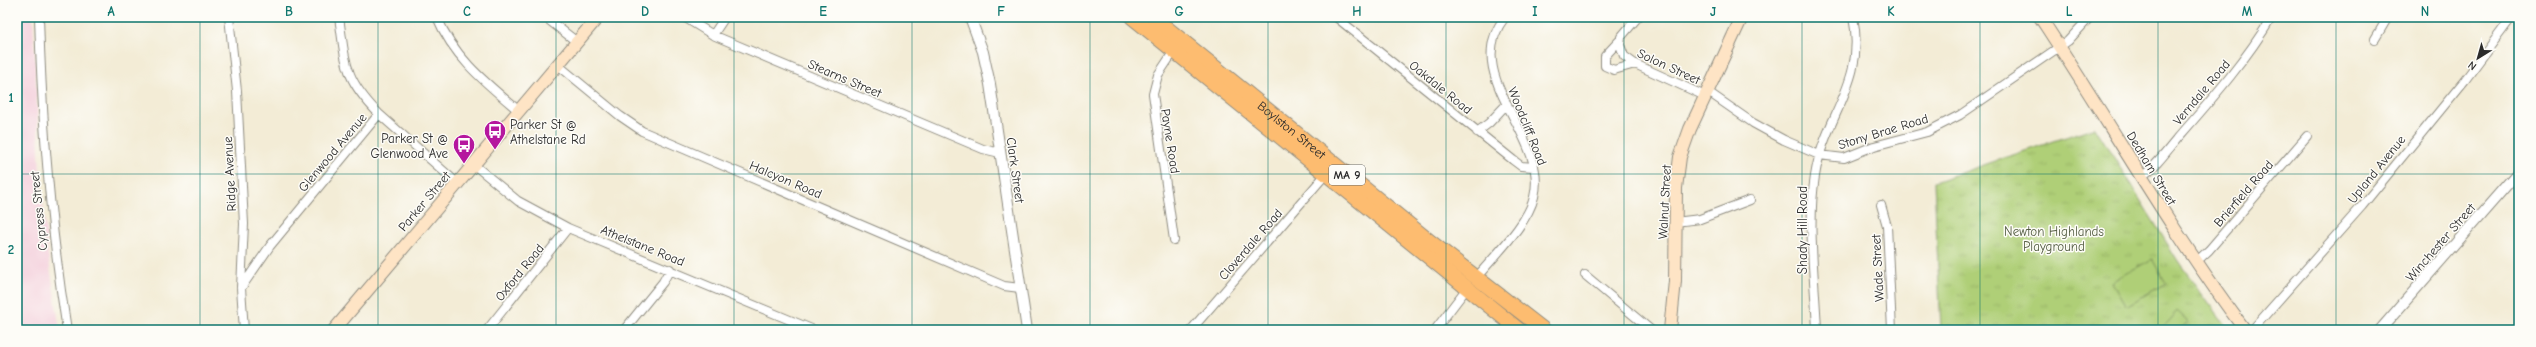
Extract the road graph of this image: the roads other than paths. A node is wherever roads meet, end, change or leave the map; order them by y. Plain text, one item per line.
1 (39, 17) edge
2 (229, 17) edge
3 (339, 17) edge
4 (437, 17) edge
5 (545, 17) edge
6 (598, 17) edge
7 (684, 17) edge
8 (725, 17) edge
9 (970, 17) edge
10 (1132, 17) edge
11 (1153, 17) edge
12 (1336, 17) edge
13 (1638, 17) edge
14 (1742, 17) edge
15 (1853, 17) edge
16 (2040, 17) edge
17 (2090, 17) edge
18 (2272, 17) edge
19 (2388, 17) edge
20 (2513, 17) edge
21 (1501, 18) edge
22 (2519, 20) edge
23 (713, 35) junction
24 (2375, 39) dead end
25 (1619, 41) junction
26 (577, 42) junction
27 (2060, 47) junction
28 (1174, 51) junction
29 (1635, 64) junction
30 (558, 65) junction
31 (1706, 94) junction
32 (1507, 104) junction
33 (519, 111) junction
34 (379, 114) junction
35 (1477, 132) junction
36 (2307, 136) dead end
37 (1000, 152) junction
38 (1819, 155) junction
39 (473, 164) junction
40 (1534, 167) junction
41 (2519, 171) edge
42 (1326, 174) junction
43 (2141, 177) junction
44 (458, 184) junction
45 (1750, 200) dead end
46 (1881, 205) dead end
47 (1675, 222) junction
48 (568, 228) junction
49 (1174, 240) dead end
50 (2196, 262) junction
51 (670, 269) junction
52 (1585, 275) dead end
53 (1472, 283) junction
54 (241, 288) junction
55 (1020, 288) junction
56 (66, 330) edge
57 (244, 330) edge
58 (334, 330) edge
59 (487, 330) edge
60 (624, 330) edge
61 (814, 330) edge
62 (1026, 330) edge
63 (1191, 330) edge
64 (1435, 330) edge
65 (1519, 330) edge
66 (1544, 330) edge
67 (1651, 330) edge
68 (1670, 330) edge
69 (1817, 330) edge
70 (1892, 330) edge
71 (2245, 330) edge
72 (2252, 330) edge
73 (2380, 330) edge

1 - 56 street, Cypress Street
2 - 54 street, Ridge Avenue
3 - 34 street
4 - 33 street
5 - 26 street
6 - 26 main road, Parker Street
7 - 23 street, Stearns Street
8 - 23 street
9 - 37 street, Clark Street
10 - 28 highway, Boylston Street / MA 9
11 - 53 highway, Boylston Street / MA 9
12 - 35 street, Oakdale Road
13 - 25 street
14 - 31 main road, Walnut Street
15 - 38 street, Shady Hill Road
16 - 27 main road, Dedham Street
17 - 27 street, Stony Brae Road
18 - 43 street, Verndale Road
19 - 24 street
20 - 22 street
20 - 72 street, Upland Avenue
21 - 32 street, Woodcliff Road
23 - 37 street, Stearns Street
25 - 29 street, Solon Street
25 - 29 street
26 - 30 main road, Parker Street
27 - 38 street, Stony Brae Road
27 - 43 main road, Dedham Street
28 - 42 highway, Boylston Street / MA 9
28 - 49 street, Payne Road
29 - 31 street, Solon Street
30 - 33 main road, Parker Street
30 - 55 street, Halcyon Road
31 - 38 street, Stony Brae Road
31 - 47 main road, Walnut Street
32 - 35 street
32 - 40 street, Woodcliff Road
33 - 39 main road, Parker Street
34 - 44 street, Glenwood Avenue
34 - 54 street, Glenwood Avenue
35 - 40 street, Oakdale Road
36 - 50 street, Brierfield Road
37 - 55 street, Clark Street
38 - 69 street, Shady Hill Road
39 - 44 main road, Parker Street
39 - 48 street, Athelstane Road
40 - 53 street, Woodcliff Road
41 - 73 street, Winchester Street
42 - 53 highway, Boylston Street / MA 9
42 - 63 street, Cloverdale Road
43 - 50 main road, Dedham Street
44 - 58 main road, Parker Street
45 - 47 street
46 - 70 street, Wade Street
47 - 68 main road, Walnut Street
48 - 51 street, Athelstane Road
48 - 59 street, Oxford Road
50 - 71 main road, Dedham Street
51 - 60 street
51 - 61 street, Athelstane Road
52 - 67 street
53 - 64 street, Woodcliff Road
53 - 65 highway, Boylston Street / MA 9
53 - 66 highway, Boylston Street / MA 9
54 - 57 street, Ridge Avenue
55 - 62 street, Clark Street

